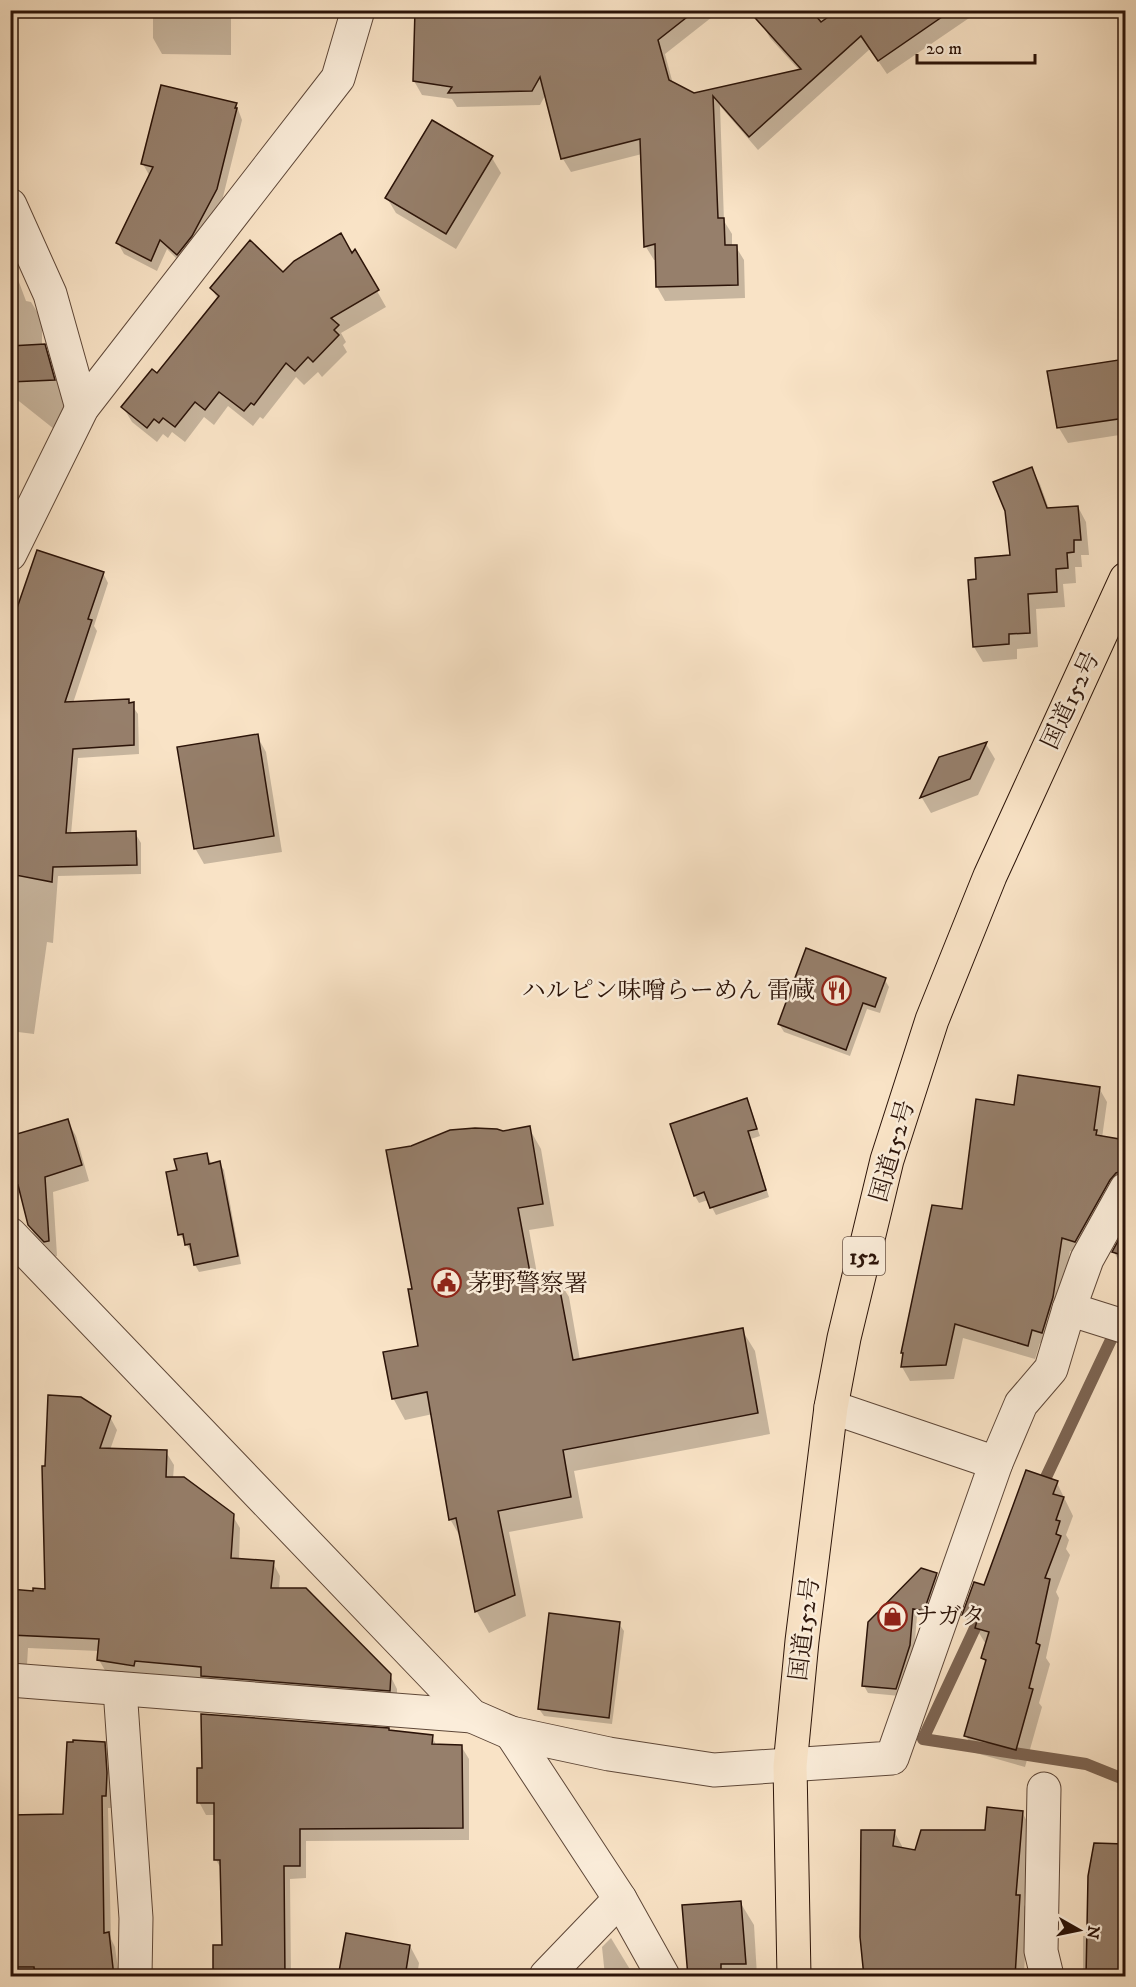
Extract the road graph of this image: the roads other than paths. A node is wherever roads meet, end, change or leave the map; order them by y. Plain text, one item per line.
1 (358, 10) edge
2 (10, 205) edge
3 (82, 408) junction
4 (10, 554) edge
5 (1125, 579) edge
6 (1125, 1189) edge
7 (10, 1234) edge
8 (1069, 1309) junction
9 (1125, 1327) edge
10 (831, 1407) junction
11 (996, 1463) junction
12 (10, 1680) edge
13 (120, 1689) junction
14 (472, 1716) junction
15 (511, 1732) junction
16 (790, 1766) junction
17 (1044, 1789) dead end
18 (620, 1899) junction
19 (135, 1977) edge
20 (546, 1977) edge
21 (663, 1977) edge
22 (794, 1977) edge
23 (1047, 1977) edge

1 - 3 street
2 - 3 street
3 - 4 street
5 - 10 highway, 国道152号 / 152
6 - 8 street
7 - 14 street
8 - 9 street
8 - 11 street
10 - 11 street
10 - 16 highway, 国道152号 / 152
11 - 16 street
12 - 13 street
13 - 14 street
13 - 19 street
14 - 15 street
15 - 16 street
15 - 18 street
16 - 22 highway, 国道152号 / 152
17 - 23 street
18 - 20 street
18 - 21 street

